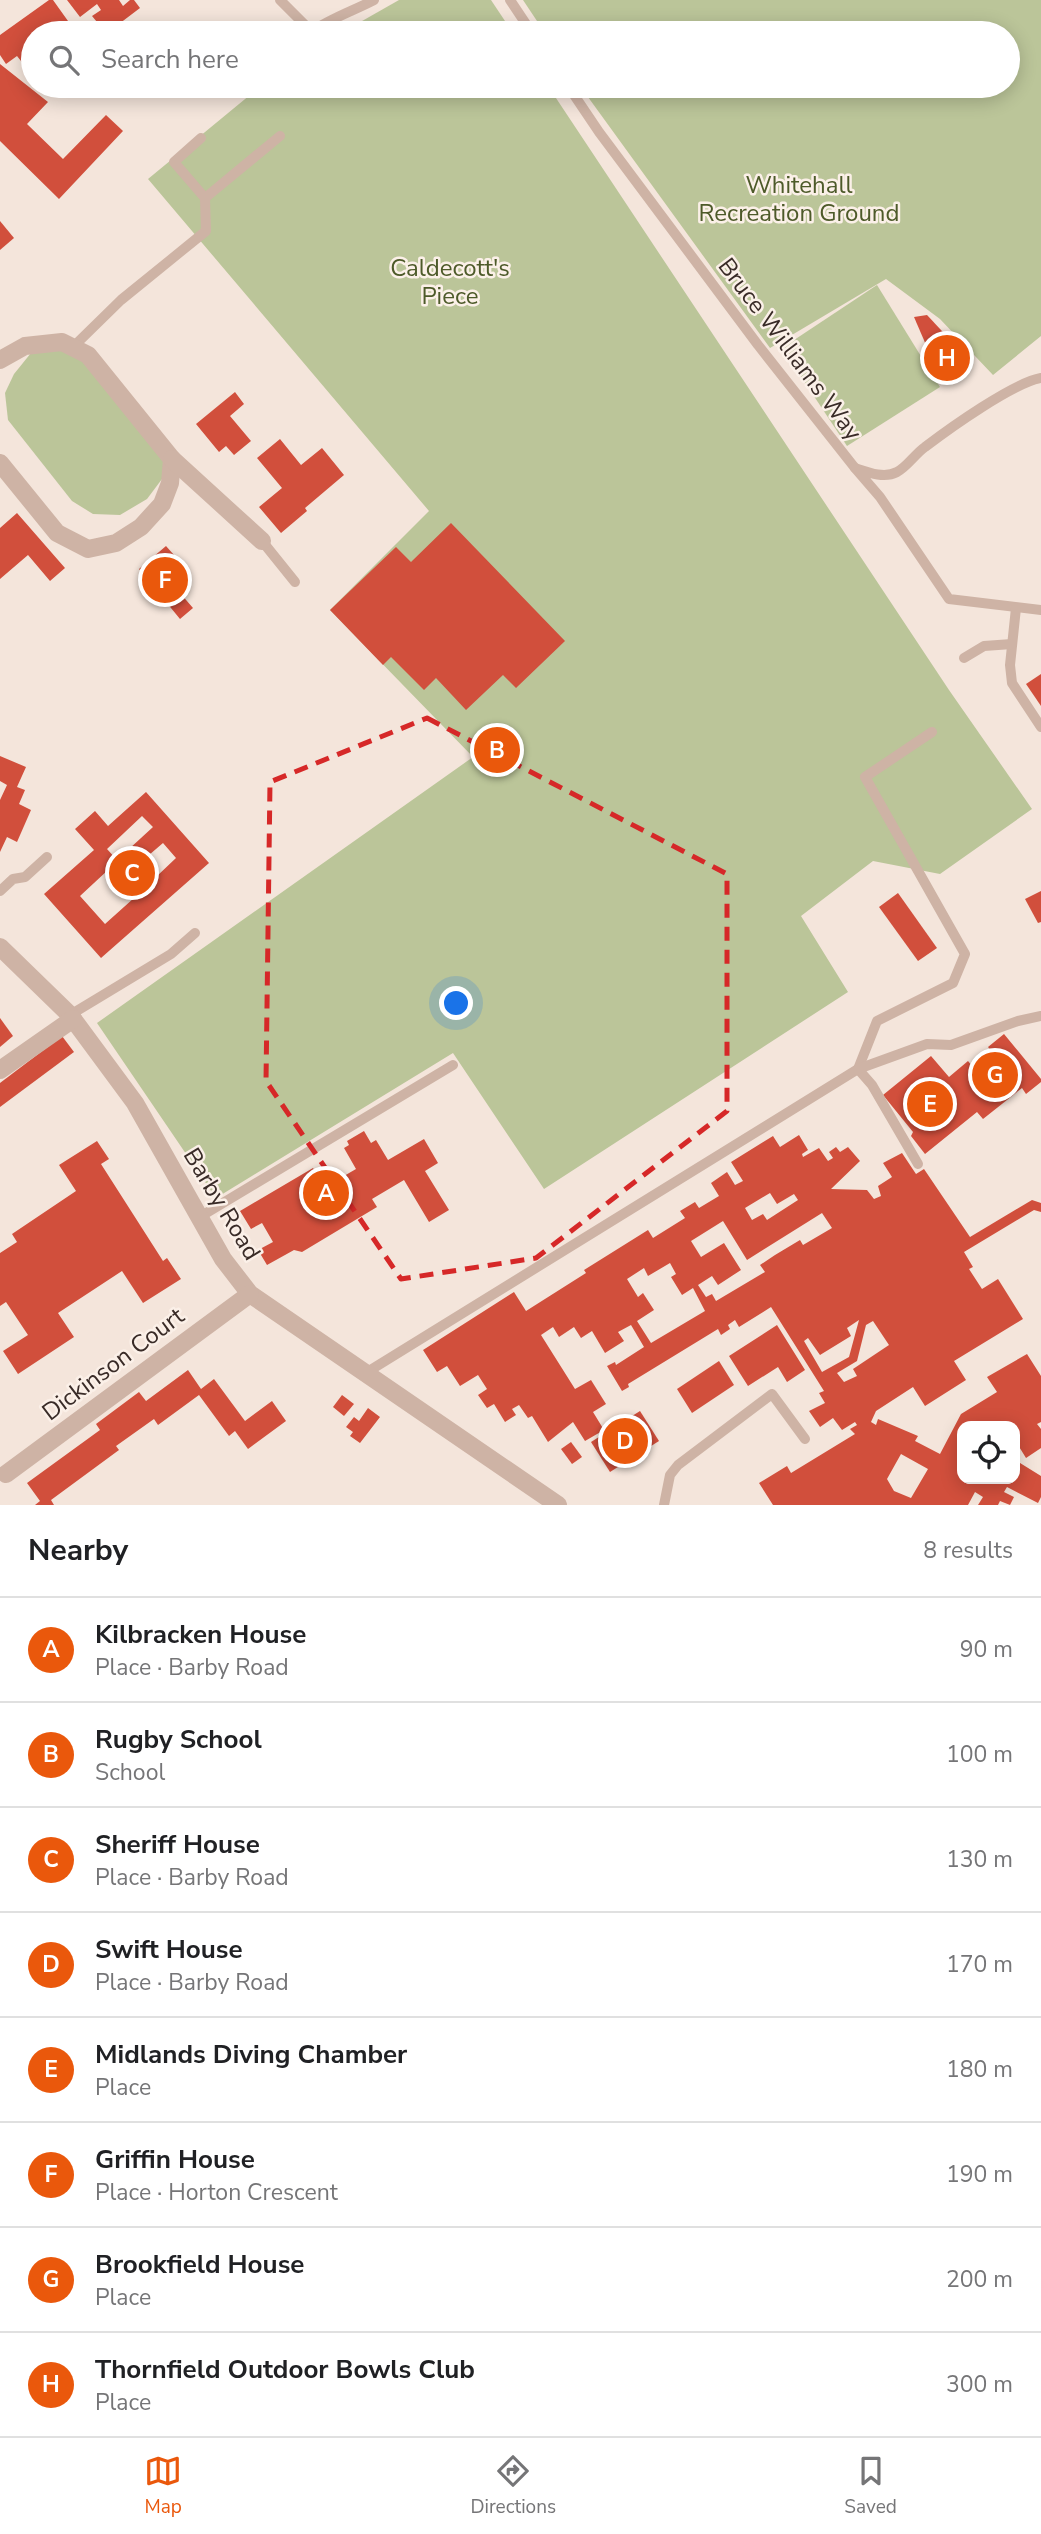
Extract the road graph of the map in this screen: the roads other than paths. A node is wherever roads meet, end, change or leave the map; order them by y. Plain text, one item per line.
1 (280, 0) edge
2 (374, 0) edge
3 (510, 0) edge
4 (301, 21) edge
5 (327, 21) edge
6 (525, 21) edge
7 (576, 98) edge
8 (280, 136) dead end
9 (201, 138) dead end
10 (205, 198) junction
11 (72, 347) junction
12 (0, 360) edge
13 (1041, 378) edge
14 (172, 459) junction
15 (1, 467) edge
16 (855, 468) junction
17 (262, 541) joint
18 (295, 582) dead end
19 (1017, 608) junction
20 (1041, 610) edge
21 (1012, 644) junction
22 (964, 658) dead end
23 (1041, 727) edge
24 (932, 732) dead end
25 (47, 857) dead end
26 (0, 891) edge
27 (195, 933) dead end
28 (0, 947) edge
29 (1041, 1016) edge
30 (71, 1017) junction
31 (453, 1065) dead end
32 (858, 1069) junction
33 (0, 1070) edge
34 (918, 1164) dead end
35 (198, 1218) junction
36 (250, 1294) junction
37 (365, 1374) junction
38 (805, 1439) dead end
39 (6, 1474) dead end
40 (558, 1505) edge
41 (664, 1505) edge

1 - 4 lane
2 - 5 lane
3 - 6 lane
7 - 16 lane, Bruce Williams Way
8 - 10 lane
9 - 10 lane
10 - 11 lane
11 - 12 street
11 - 14 street
13 - 16 lane, Bruce Williams Way
14 - 15 street
14 - 17 street
16 - 19 lane, Bruce Williams Way
17 - 18 lane
19 - 20 lane, Bruce Williams Way
19 - 21 lane
21 - 22 lane
21 - 23 lane
24 - 32 lane
25 - 26 lane
27 - 30 lane
28 - 30 street, Barby Road
29 - 32 lane
30 - 33 street
30 - 35 street, Barby Road
31 - 35 lane
32 - 34 lane
32 - 37 lane
35 - 36 street, Barby Road
36 - 37 street, Barby Road
36 - 39 street, Dickinson Court
37 - 40 street, Barby Road
38 - 41 lane

